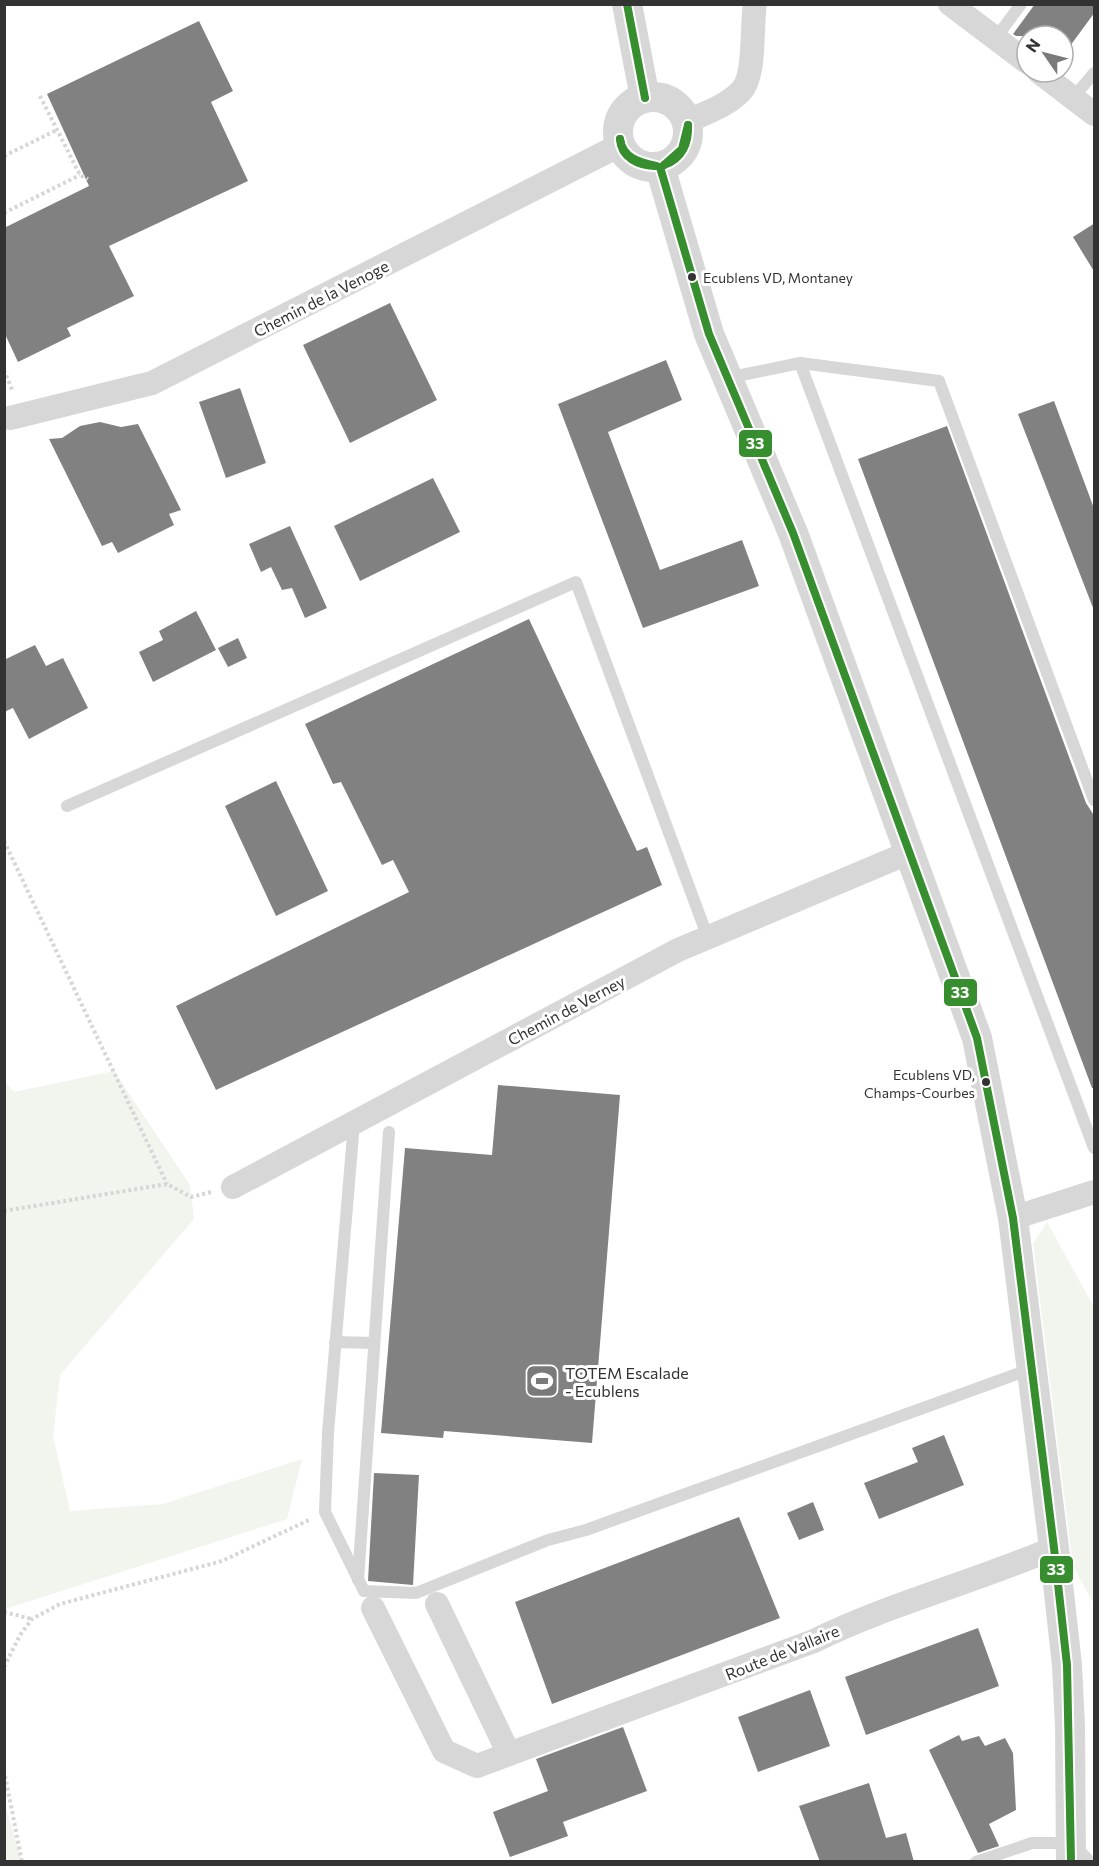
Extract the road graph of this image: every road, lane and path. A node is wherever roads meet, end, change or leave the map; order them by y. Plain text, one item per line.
1 (627, 4) edge
2 (755, 4) edge
3 (950, 4) edge
4 (1021, 4) edge
5 (996, 38) junction
6 (1015, 53) edge
7 (1095, 73) edge
8 (1055, 84) edge
9 (40, 96) dead end
10 (645, 98) junction
11 (1073, 98) junction
12 (1095, 114) edge
13 (688, 121) junction
14 (57, 130) junction
15 (620, 145) junction
16 (4, 156) edge
17 (660, 167) junction
18 (80, 175) junction
19 (88, 179) dead end
20 (4, 213) edge
21 (800, 363) junction
22 (726, 378) junction
23 (10, 418) dead end
24 (1095, 800) edge
25 (67, 806) dead end
26 (4, 841) edge
27 (908, 853) junction
28 (708, 938) junction
29 (354, 1123) junction
30 (389, 1132) dead end
31 (1095, 1148) edge
32 (167, 1184) junction
33 (233, 1186) joint
34 (1095, 1192) edge
35 (4, 1211) edge
36 (1013, 1218) junction
37 (336, 1342) junction
38 (374, 1343) junction
39 (1032, 1368) junction
40 (326, 1512) junction
41 (1054, 1548) junction
42 (358, 1580) junction
43 (438, 1604) dead end
44 (373, 1608) dead end
45 (4, 1612) edge
46 (32, 1619) junction
47 (4, 1667) edge
48 (509, 1754) junction
49 (4, 1770) edge
50 (1078, 1855) edge
51 (22, 1862) edge
52 (976, 1862) edge

1 - 10 street
2 - 13 street
3 - 5 street
4 - 5 lane
5 - 6 street
7 - 11 lane
8 - 11 street
9 - 14 path
10 - 13 street
10 - 15 street
11 - 12 street
13 - 17 street
14 - 16 path
14 - 18 path
15 - 17 street
15 - 23 street, Chemin de la Venoge
17 - 22 street
18 - 19 path
18 - 20 path
21 - 22 lane
21 - 24 lane
21 - 31 lane
22 - 27 street
25 - 28 lane
26 - 32 path
27 - 28 street, Chemin de Verney
27 - 36 street
28 - 29 street, Chemin de Verney
29 - 33 street, Chemin de Verney
29 - 37 lane
30 - 38 lane
32 - 33 path
32 - 35 path
34 - 36 street
36 - 39 street
37 - 38 lane
37 - 40 lane
38 - 42 lane
39 - 41 street
39 - 42 lane
40 - 42 lane
40 - 46 path
41 - 48 street, Route de Vallaire
41 - 50 street
43 - 48 street
44 - 48 street, Route de Vallaire
45 - 46 path
46 - 47 path
49 - 51 path
50 - 52 lane

